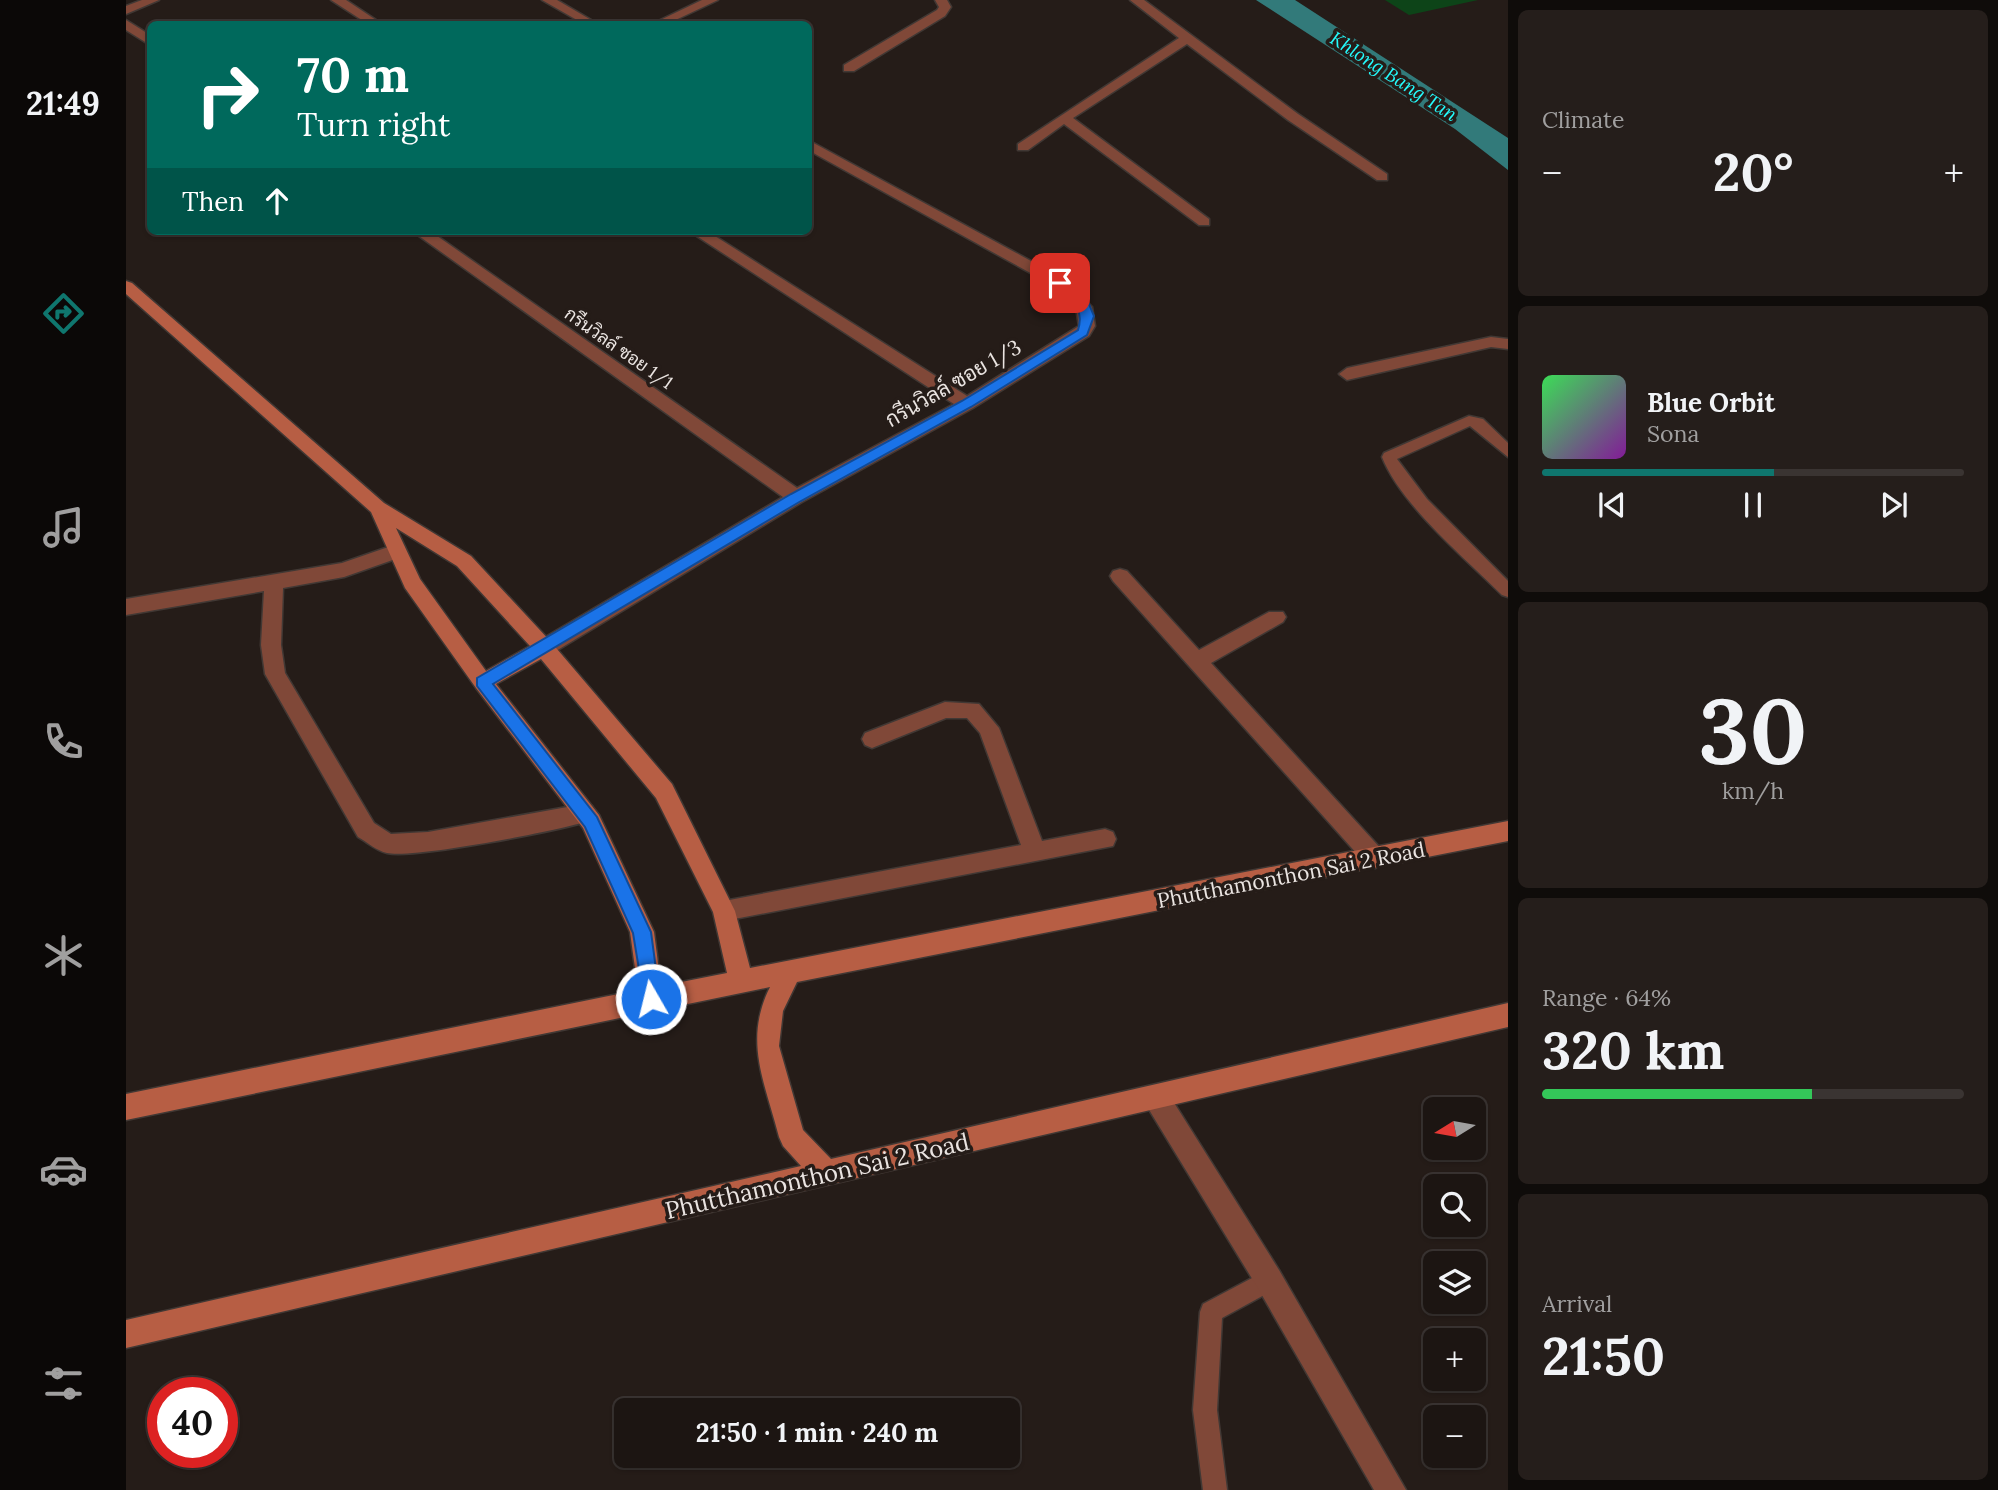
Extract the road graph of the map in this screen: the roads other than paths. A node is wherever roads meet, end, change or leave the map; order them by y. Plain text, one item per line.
1 (153, 0) edge
2 (337, 0) edge
3 (548, 0) edge
4 (712, 0) edge
5 (941, 0) edge
6 (1136, 0) edge
7 (126, 10) edge
8 (371, 21) edge
9 (586, 21) edge
10 (666, 21) edge
11 (126, 24) edge
12 (147, 39) edge
13 (1186, 39) junction
14 (849, 68) dead end
15 (1064, 118) junction
16 (812, 146) edge
17 (1023, 147) dead end
18 (1381, 177) dead end
19 (1204, 222) dead end
20 (426, 235) edge
21 (703, 235) edge
22 (126, 286) edge
23 (1508, 344) edge
24 (1348, 374) dead end
25 (967, 404) junction
26 (1508, 452) edge
27 (796, 497) junction
28 (377, 508) junction
29 (397, 551) junction
30 (1120, 576) dead end
31 (274, 584) junction
32 (1508, 591) edge
33 (126, 607) edge
34 (1276, 617) dead end
35 (544, 648) junction
36 (1196, 662) junction
37 (483, 682) junction
38 (872, 739) dead end
39 (584, 813) junction
40 (1508, 831) edge
41 (1105, 839) dead end
42 (1035, 853) junction
43 (1374, 858) junction
44 (724, 911) junction
45 (789, 974) junction
46 (741, 982) junction
47 (651, 999) junction
48 (1508, 1016) edge
49 (1157, 1099) junction
50 (126, 1107) edge
51 (827, 1174) junction
52 (1269, 1280) junction
53 (126, 1334) edge
54 (1215, 1490) edge
55 (1391, 1490) edge

1 - 7 street
2 - 8 street
3 - 9 street
4 - 10 street
5 - 14 street
6 - 13 street
11 - 12 street
13 - 15 street
13 - 18 street
15 - 17 street
15 - 19 street
16 - 25 street, กรีนวิลล์ ซอย 1/3
20 - 27 street, กรีนวิลล์ ซอย 1/1
21 - 25 street
22 - 28 main road
23 - 24 street
25 - 27 street, กรีนวิลล์ ซอย 1/3
26 - 32 lane
27 - 35 street, กรีนวิลล์ ซอย 1/3
28 - 29 main road
28 - 35 main road
29 - 31 street
29 - 37 main road
30 - 36 street
31 - 33 street
31 - 39 street
34 - 36 street
35 - 37 main road
35 - 44 main road
36 - 43 street
37 - 39 main road
38 - 42 street
39 - 47 main road
40 - 43 main road, Phutthamonthon Sai 2 Road
41 - 42 street
42 - 44 street
43 - 45 main road, Phutthamonthon Sai 2 Road
44 - 46 main road
45 - 46 main road, Phutthamonthon Sai 2 Road
45 - 51 main road
46 - 47 main road, Phutthamonthon Sai 2 Road
47 - 50 main road, Phutthamonthon Sai 2 Road
48 - 49 main road, Phutthamonthon Sai 2 Road
49 - 51 main road, Phutthamonthon Sai 2 Road
49 - 52 street
51 - 53 main road, Phutthamonthon Sai 2 Road
52 - 54 lane
52 - 55 street

